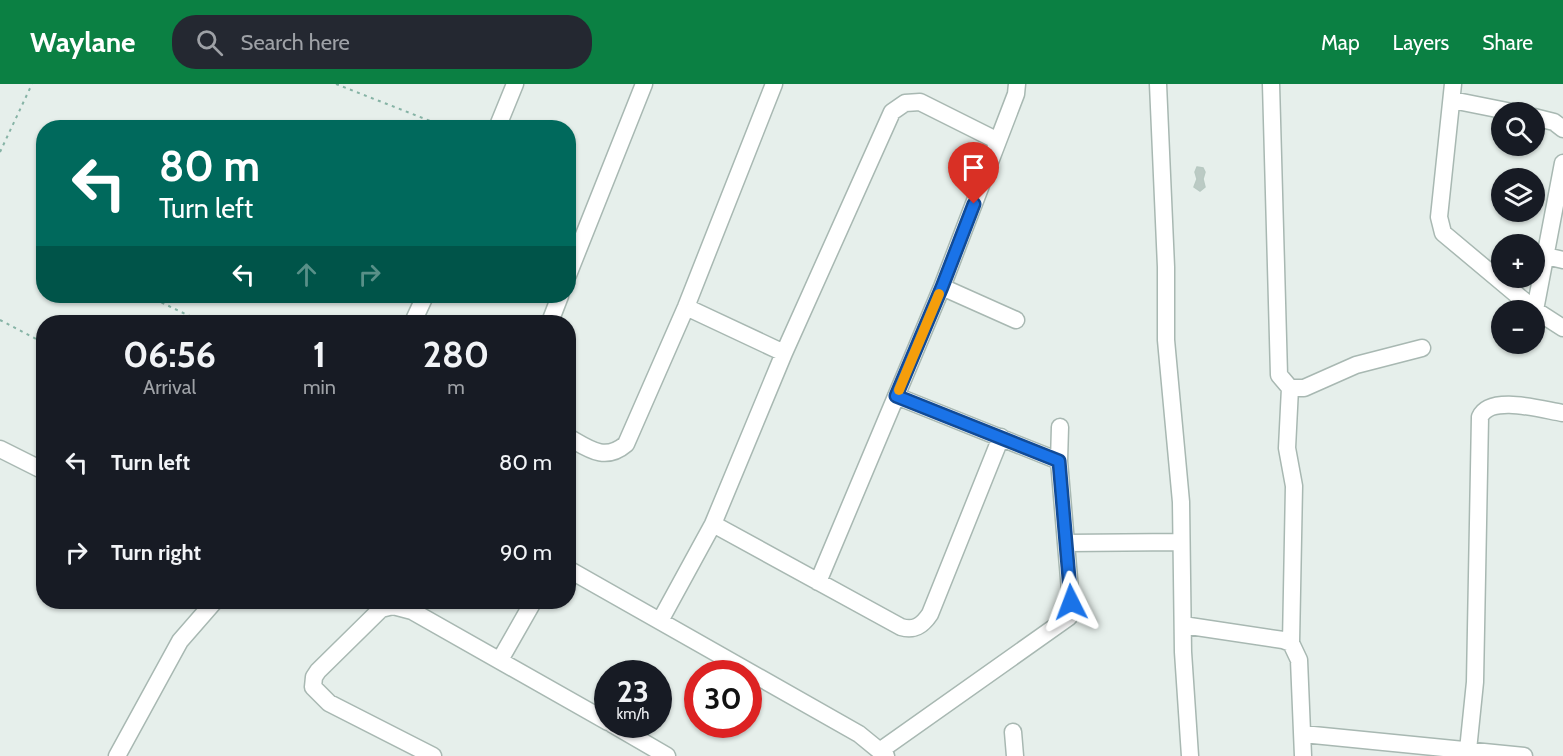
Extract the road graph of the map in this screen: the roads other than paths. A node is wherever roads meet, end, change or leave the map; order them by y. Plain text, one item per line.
1 (515, 84) edge
2 (644, 84) edge
3 (774, 84) edge
4 (1017, 84) edge
5 (1158, 84) edge
6 (1271, 84) edge
7 (1452, 92) edge
8 (1491, 105) edge
9 (500, 120) edge
10 (1545, 120) edge
11 (1563, 129) edge
12 (998, 141) junction
13 (1563, 163) edge
14 (576, 255) edge
15 (1546, 256) junction
16 (1563, 260) edge
17 (942, 287) junction
18 (1525, 300) edge
19 (1537, 300) edge
20 (686, 307) junction
21 (1545, 316) edge
22 (1016, 320) dead end
23 (1563, 328) edge
24 (1422, 348) dead end
25 (784, 353) junction
26 (1290, 388) junction
27 (896, 396) junction
28 (1563, 413) edge
29 (1060, 427) dead end
30 (1001, 437) junction
31 (576, 442) edge
32 (0, 449) edge
33 (1059, 461) junction
34 (36, 467) edge
35 (713, 524) junction
36 (1181, 542) junction
37 (1067, 543) junction
38 (576, 574) edge
39 (818, 582) junction
40 (207, 609) edge
41 (382, 609) edge
42 (402, 609) edge
43 (529, 609) edge
44 (660, 621) junction
45 (1183, 625) junction
46 (1291, 644) junction
47 (500, 660) junction
48 (594, 714) edge
49 (1013, 732) dead end
50 (1303, 734) junction
51 (636, 738) edge
52 (1468, 750) junction
53 (883, 753) edge
54 (117, 756) edge
55 (433, 756) edge
56 (667, 756) edge
57 (1015, 756) edge
58 (1190, 756) edge
59 (1304, 756) edge
60 (1524, 756) edge

1 - 9 street
2 - 14 street
3 - 20 street
4 - 12 street
5 - 36 street
6 - 26 street
7 - 8 street
7 - 18 street
10 - 11 street
12 - 17 street
12 - 25 street
13 - 15 street
15 - 16 street
15 - 19 street
17 - 22 street
17 - 27 street
20 - 25 street
20 - 31 street
21 - 23 street
24 - 26 street
25 - 35 street
26 - 46 street
27 - 30 street
27 - 39 street
28 - 52 street
29 - 33 street
30 - 33 street
30 - 39 street
32 - 34 street
33 - 37 street
35 - 39 street
35 - 44 street
36 - 37 street
36 - 45 street
37 - 53 street
38 - 44 street
40 - 54 street
41 - 55 street
42 - 47 street
43 - 47 street
44 - 53 street
45 - 46 street
45 - 58 street
46 - 50 street
47 - 48 street
49 - 57 street
50 - 52 street
50 - 59 street
51 - 56 street
52 - 60 street

